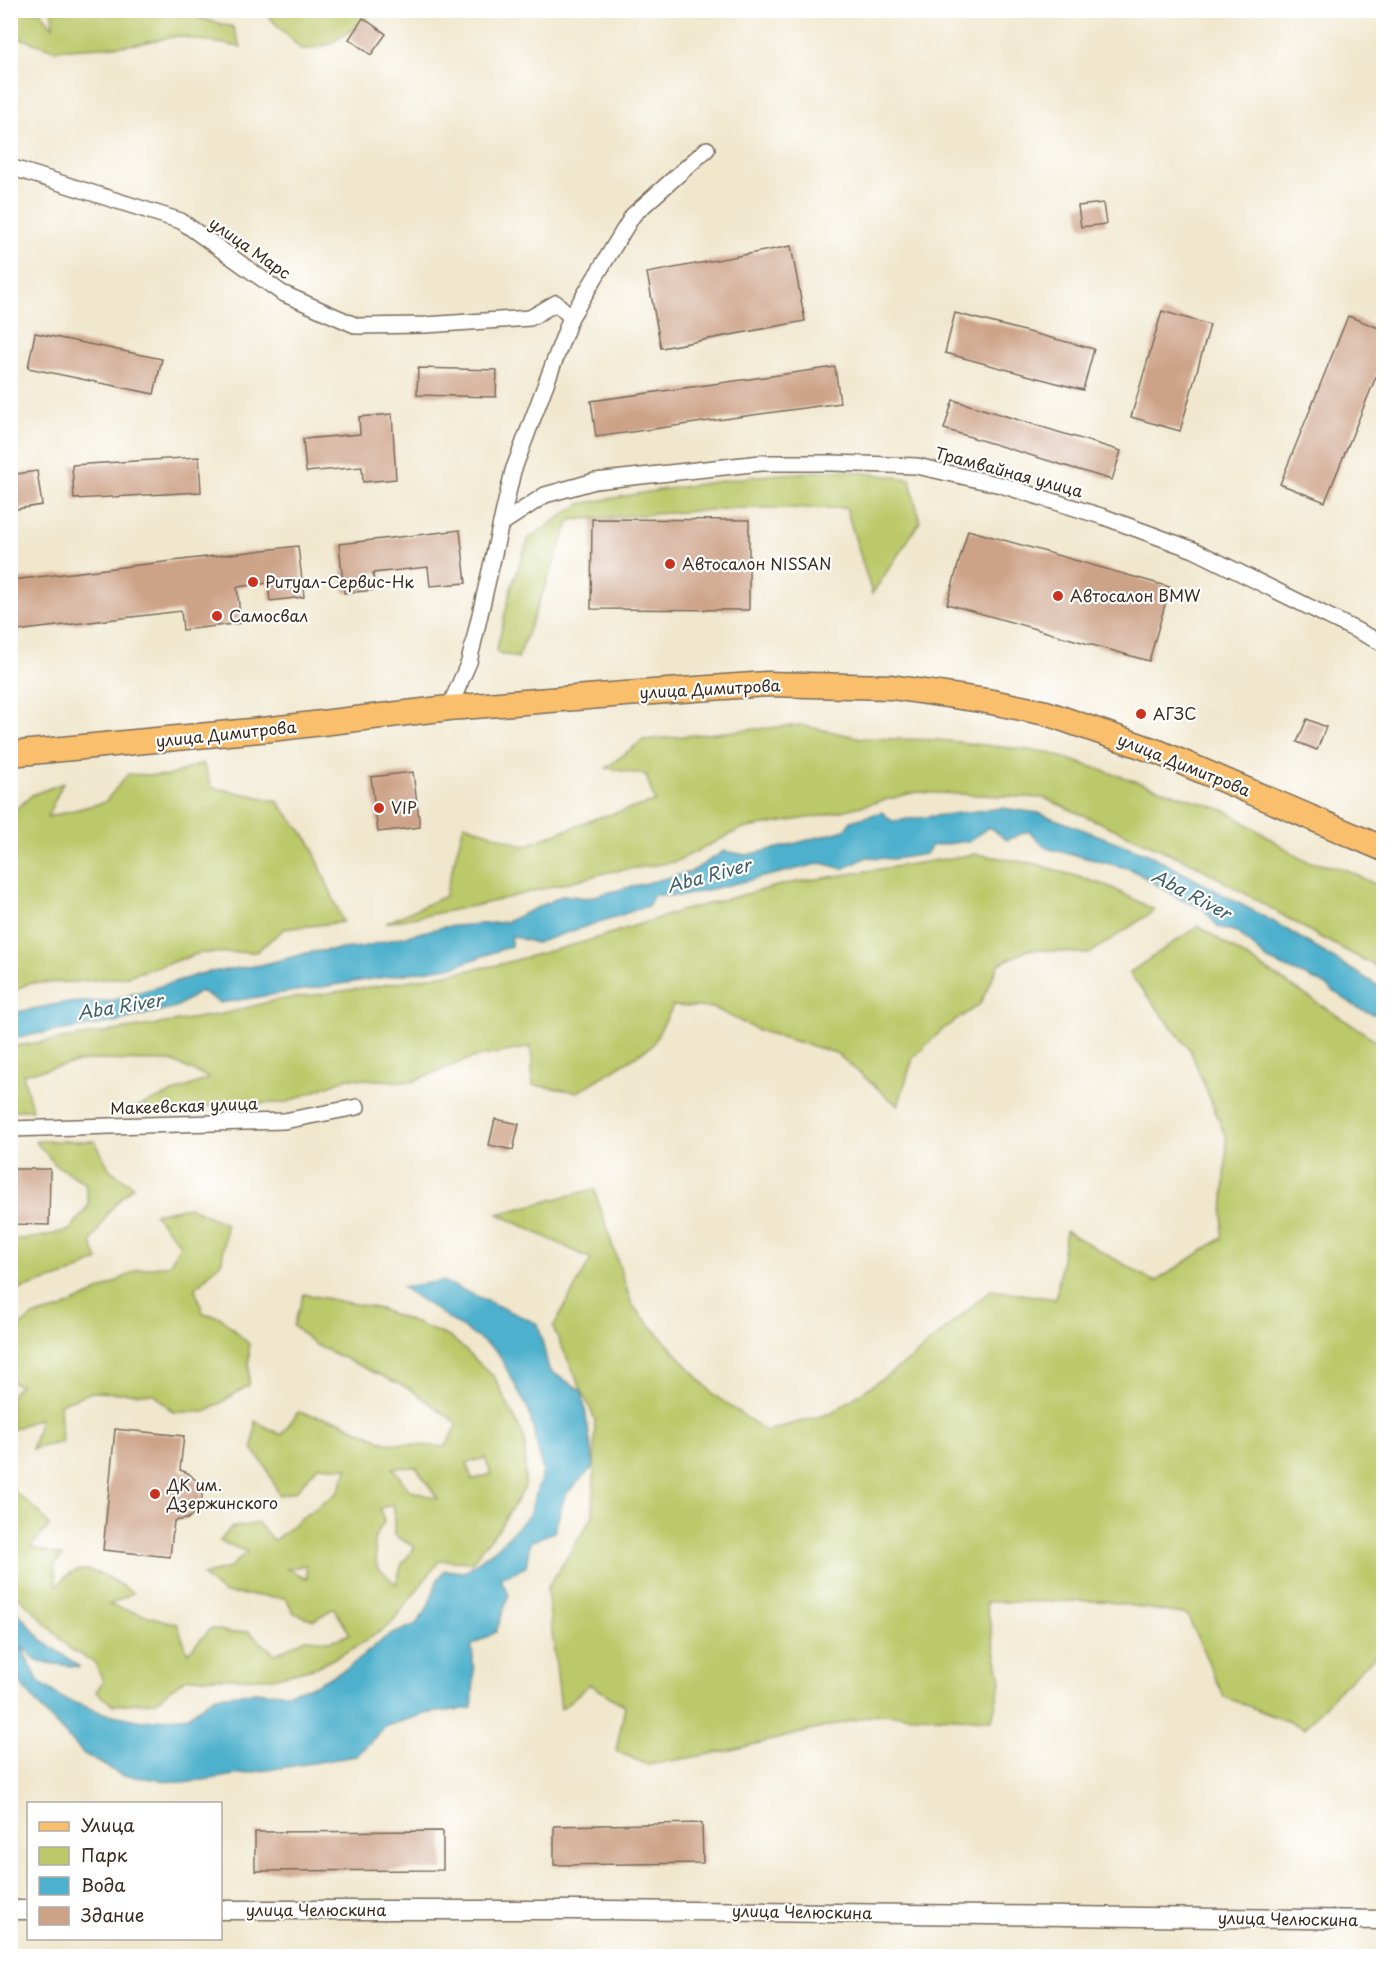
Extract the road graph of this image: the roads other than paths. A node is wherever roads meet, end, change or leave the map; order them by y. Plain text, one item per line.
1 (708, 148) dead end
2 (10, 167) edge
3 (571, 317) junction
4 (501, 524) junction
5 (1383, 644) edge
6 (449, 708) junction
7 (10, 754) edge
8 (1383, 849) edge
9 (357, 1107) dead end
10 (10, 1129) edge
11 (10, 1910) edge
12 (27, 1910) edge
13 (222, 1910) edge
14 (1383, 1920) edge

1 - 3 street
2 - 3 street, улица Марс
3 - 4 street
4 - 5 street, Трамвайная улица
4 - 6 street
6 - 7 main road, улица Димитрова
6 - 8 main road, улица Димитрова
9 - 10 street, Макеевская улица
11 - 12 street
13 - 14 street, улица Челюскина

